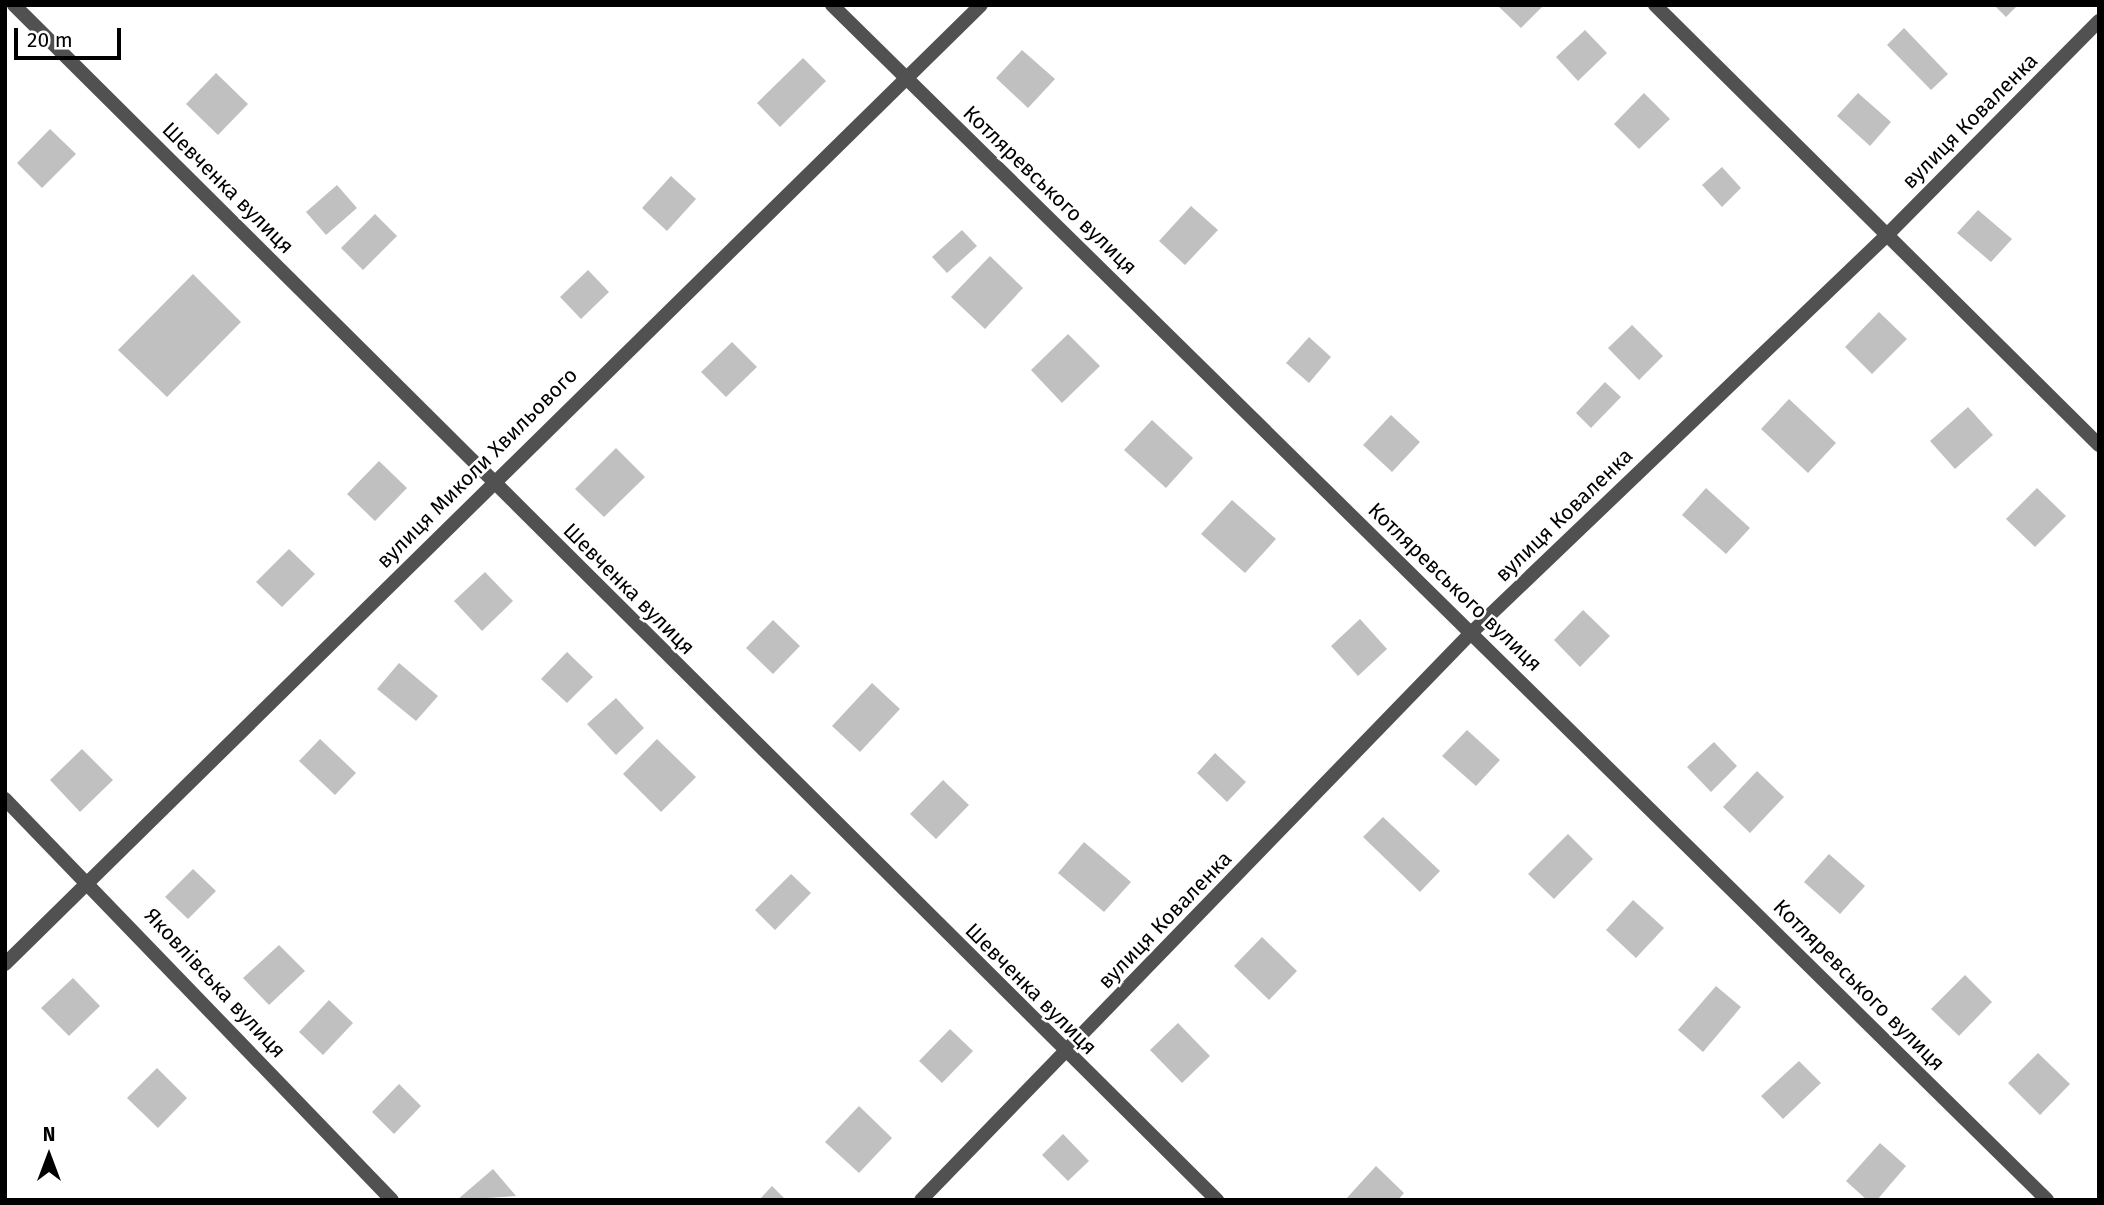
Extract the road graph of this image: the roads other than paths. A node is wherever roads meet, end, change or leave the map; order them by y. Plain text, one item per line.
1 (14, 5) edge
2 (832, 5) edge
3 (981, 5) edge
4 (1655, 5) edge
5 (2099, 21) edge
6 (905, 78) junction
7 (1887, 235) junction
8 (2099, 446) edge
9 (493, 482) junction
10 (1471, 633) junction
11 (5, 799) edge
12 (89, 881) junction
13 (5, 964) edge
14 (1066, 1053) junction
15 (392, 1200) edge
16 (921, 1200) edge
17 (1217, 1200) edge
18 (2048, 1200) edge

1 - 9 street, Шевченка вулиця
2 - 6 street, Котляревського вулиця
3 - 6 street, вулиця Миколи Хвильового
4 - 7 street
5 - 7 street, вулиця Коваленка
6 - 9 street, вулиця Миколи Хвильового
6 - 10 street, Котляревського вулиця
7 - 8 street
7 - 10 street, вулиця Коваленка
9 - 12 street, вулиця Миколи Хвильового
9 - 14 street, Шевченка вулиця
10 - 14 street, вулиця Коваленка
10 - 18 street, Котляревського вулиця
11 - 12 street, Яковлівська вулиця
12 - 13 street, вулиця Миколи Хвильового
12 - 15 street, Яковлівська вулиця
14 - 16 street, вулиця Коваленка
14 - 17 street, Шевченка вулиця

